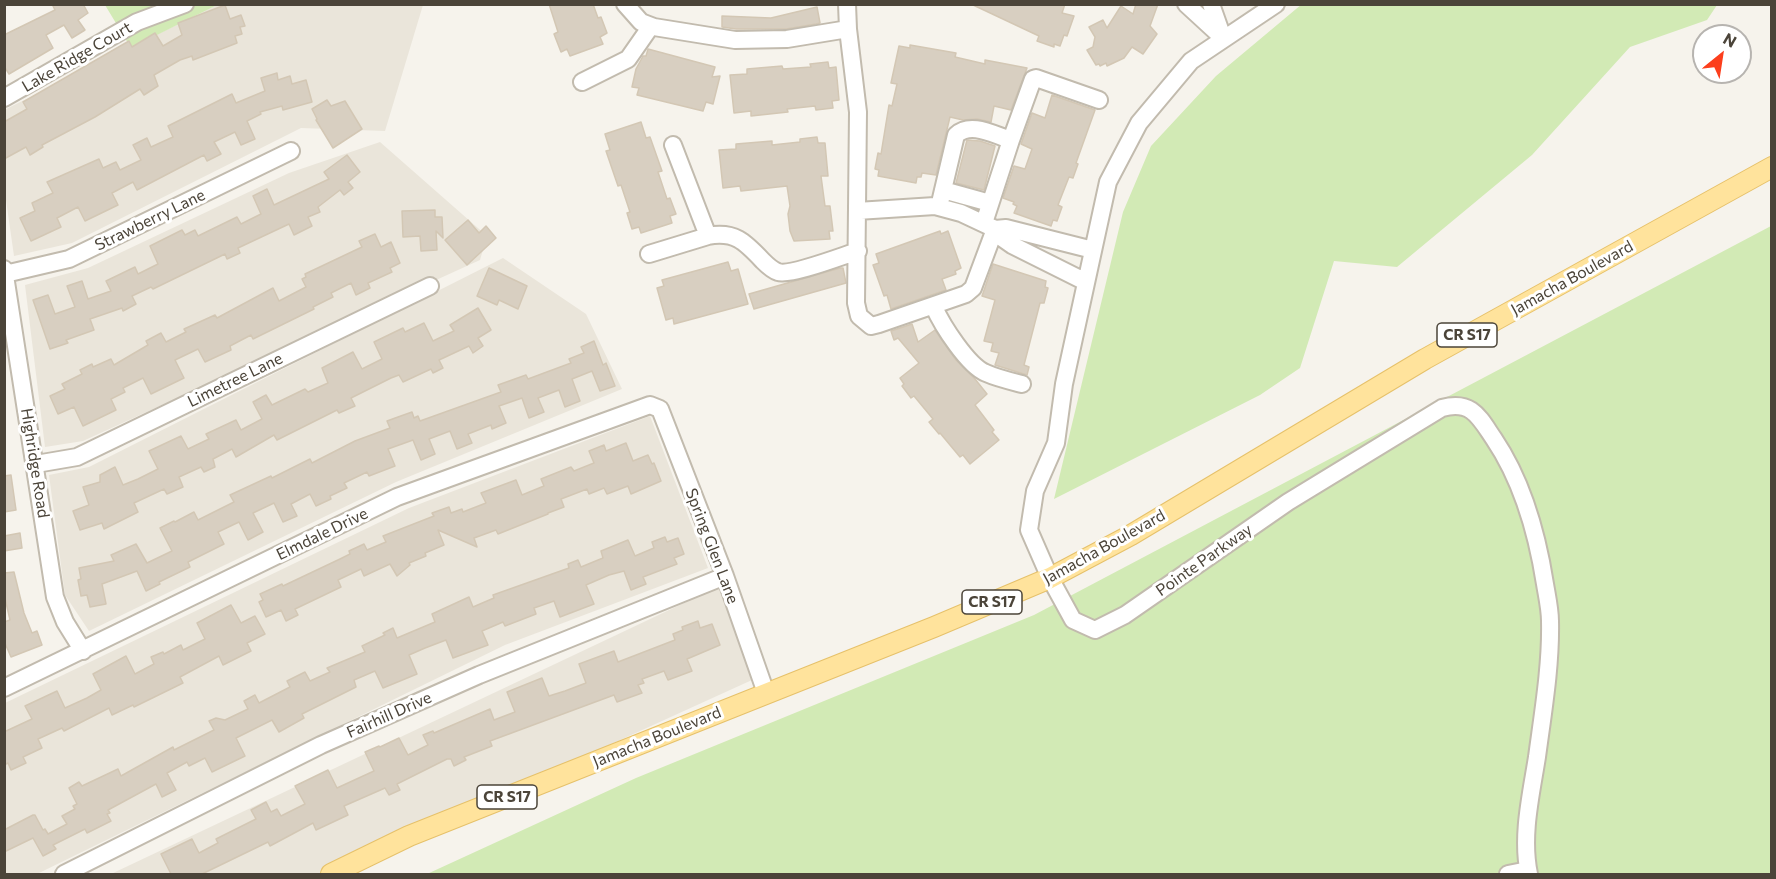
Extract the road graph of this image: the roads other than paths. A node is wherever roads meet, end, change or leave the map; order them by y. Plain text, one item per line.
1 (185, 4) edge
2 (625, 4) edge
3 (847, 4) edge
4 (1186, 4) edge
5 (1276, 4) edge
6 (1215, 8) edge
7 (651, 26) junction
8 (848, 29) junction
9 (1223, 38) junction
10 (582, 82) dead end
11 (4, 99) edge
12 (1099, 100) dead end
13 (1011, 140) junction
14 (673, 145) dead end
15 (291, 151) dead end
16 (1772, 167) edge
17 (941, 199) junction
18 (990, 203) junction
19 (857, 211) junction
20 (990, 226) junction
21 (708, 236) junction
22 (1037, 236) junction
23 (1093, 250) junction
24 (858, 251) junction
25 (649, 254) dead end
26 (1032, 255) junction
27 (4, 269) edge
28 (5, 273) edge
29 (1086, 282) junction
30 (430, 286) dead end
31 (934, 306) junction
32 (1022, 384) dead end
33 (650, 405) joint
34 (36, 464) junction
35 (725, 576) junction
36 (1050, 578) junction
37 (83, 651) junction
38 (4, 688) edge
39 (766, 693) junction
40 (1528, 872) edge
41 (64, 874) edge
42 (331, 874) edge
43 (1508, 874) edge

1 - 11 street, Lake Ridge Court
2 - 7 street
3 - 8 street
4 - 9 street
5 - 9 street, Pointe Parkway
6 - 9 street
7 - 8 street
7 - 10 street
8 - 19 street
9 - 23 street, Pointe Parkway
12 - 13 street
13 - 17 street
13 - 18 street
14 - 21 street
15 - 28 street, Strawberry Lane
16 - 36 main road, Jamacha Boulevard / CR S17
17 - 18 street
17 - 19 street
17 - 20 street
18 - 20 street
19 - 24 street
20 - 22 street
20 - 26 street
20 - 31 street
21 - 24 street
21 - 25 street
22 - 23 street
22 - 26 street
23 - 29 street, Pointe Parkway
24 - 31 street
26 - 29 street
27 - 28 street, Highridge Road
28 - 34 street, Highridge Road
29 - 36 street, Pointe Parkway
30 - 34 street, Limetree Lane
31 - 32 street
33 - 35 street, Spring Glen Lane
33 - 37 street, Elmdale Drive
34 - 37 street, Highridge Road
35 - 39 street, Spring Glen Lane
35 - 41 street, Fairhill Drive
36 - 39 main road, Jamacha Boulevard / CR S17
36 - 40 street, Pointe Parkway
37 - 38 street, Elmdale Drive
39 - 42 main road, Jamacha Boulevard / CR S17
40 - 43 street

